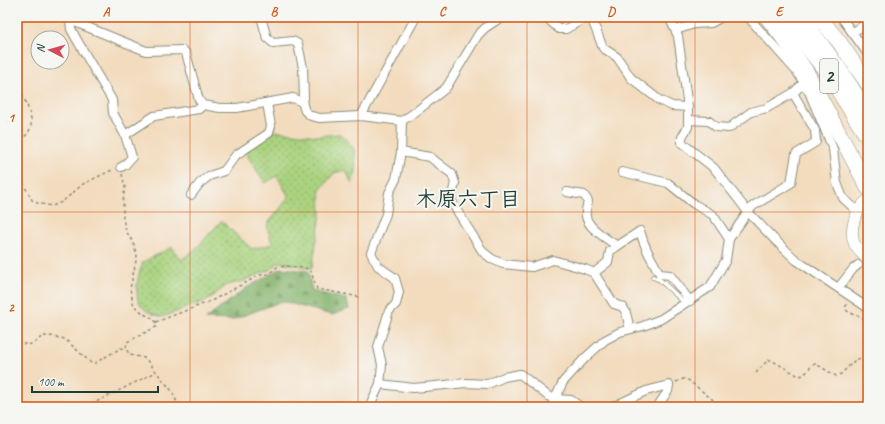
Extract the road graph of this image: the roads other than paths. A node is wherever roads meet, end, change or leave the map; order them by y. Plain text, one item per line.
1 (261, 17) edge
2 (416, 17) edge
3 (511, 17) edge
4 (546, 17) edge
5 (587, 17) edge
6 (590, 17) edge
7 (669, 17) edge
8 (722, 17) edge
9 (748, 17) edge
10 (767, 17) edge
11 (784, 17) edge
12 (800, 17) edge
13 (819, 17) edge
14 (841, 17) edge
15 (69, 18) edge
16 (868, 22) edge
17 (676, 30) junction
18 (852, 33) junction
19 (868, 54) edge
20 (804, 83) junction
21 (868, 84) edge
22 (793, 93) junction
23 (302, 102) junction
24 (267, 103) junction
25 (203, 105) junction
26 (688, 107) junction
27 (868, 113) edge
28 (361, 116) junction
29 (402, 120) junction
30 (688, 120) junction
31 (125, 135) junction
32 (868, 138) edge
33 (401, 152) junction
34 (121, 167) road end
35 (622, 172) dead end
36 (868, 188) edge
37 (567, 192) dead end
38 (191, 195) dead end
39 (868, 200) edge
40 (858, 211) junction
41 (748, 212) junction
42 (729, 239) junction
43 (617, 246) junction
44 (863, 262) edge
45 (594, 273) junction
46 (653, 277) dead end
47 (839, 287) junction
48 (688, 302) junction
49 (868, 308) edge
50 (630, 329) junction
51 (380, 384) junction
52 (555, 399) junction
53 (368, 407) edge
54 (551, 407) edge
55 (581, 407) edge
56 (612, 407) edge
57 (657, 407) edge

1 - 23 street
2 - 28 street
3 - 29 street
4 - 5 street
6 - 26 street
7 - 17 street
8 - 17 street
9 - 20 street
10 - 36 highway
11 - 32 highway, 2
12 - 27 highway, 2
13 - 21 highway, 2
14 - 18 street
15 - 25 street
15 - 31 street
16 - 18 street
17 - 26 street
18 - 19 street
20 - 22 street
20 - 40 street
22 - 30 street
22 - 41 street
23 - 24 street
23 - 28 street
24 - 25 street
24 - 38 street
25 - 31 street
26 - 30 street
28 - 29 street
29 - 33 street
30 - 41 street
31 - 34 street
33 - 45 street
33 - 51 street
35 - 42 street
37 - 43 street
39 - 40 street
40 - 44 street
41 - 42 street
41 - 47 street
42 - 48 street
43 - 45 street
43 - 48 street
44 - 47 street
45 - 50 street
46 - 48 lane
47 - 49 street
48 - 50 street
50 - 52 street
51 - 52 street
51 - 53 street
52 - 54 street
52 - 55 street
56 - 57 street

